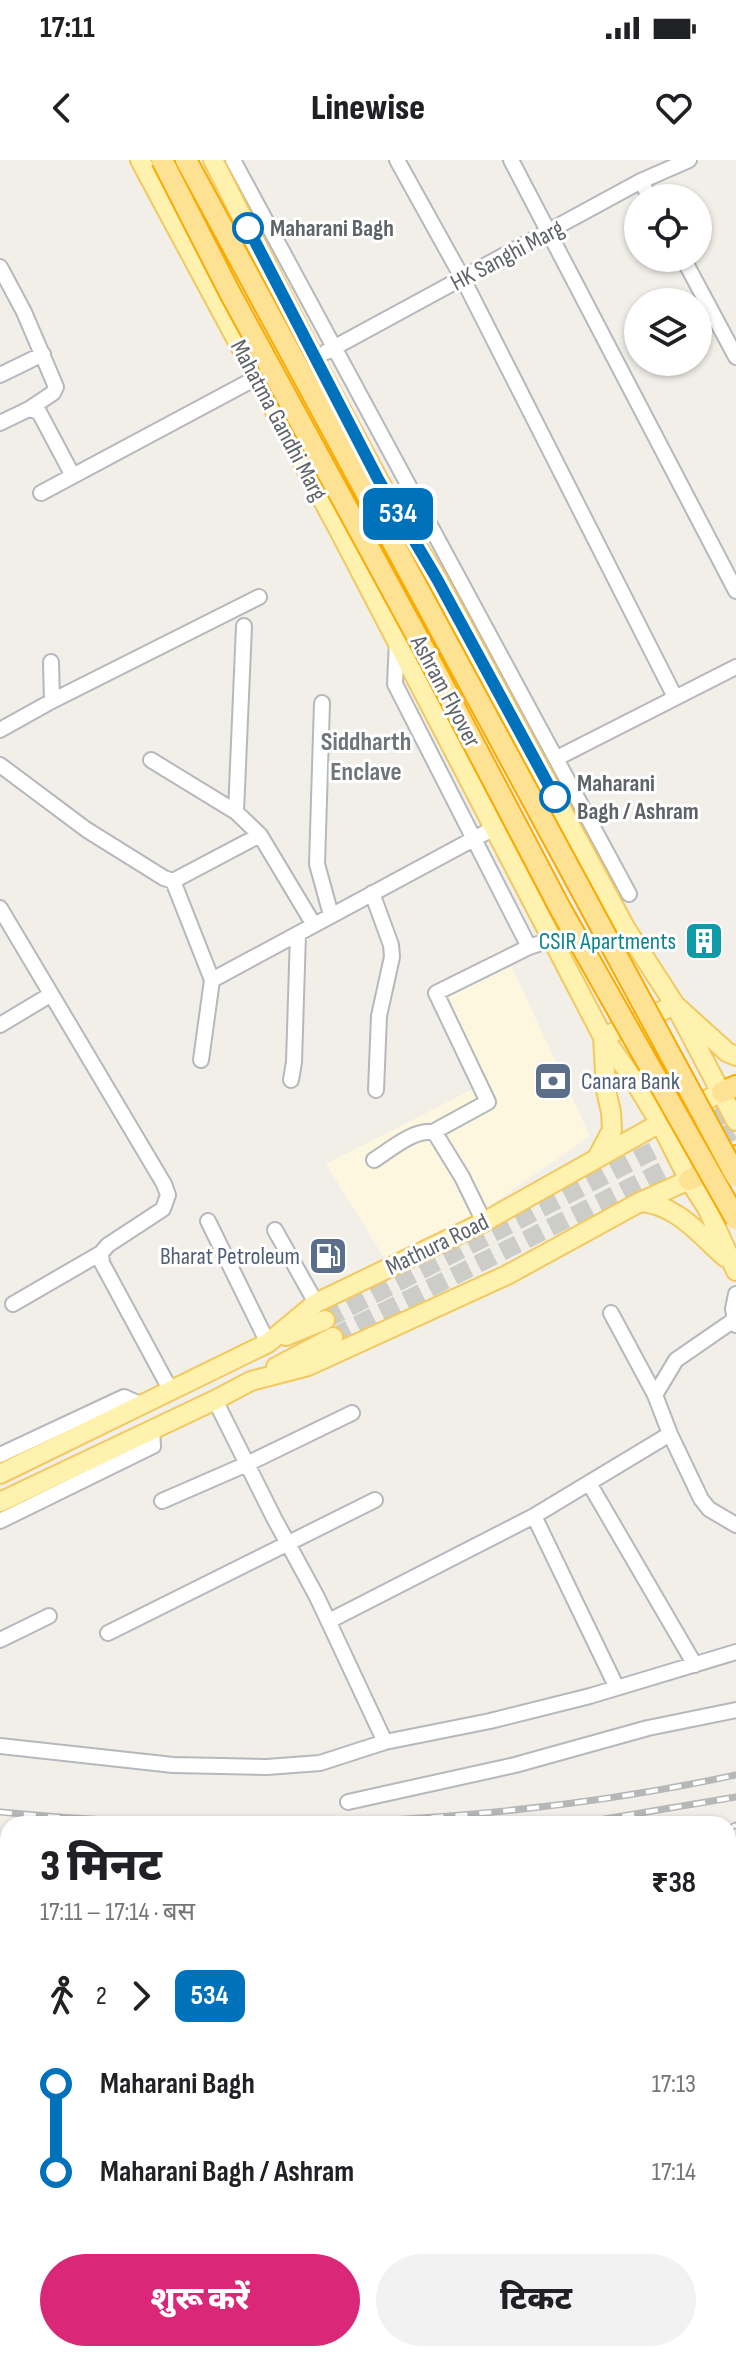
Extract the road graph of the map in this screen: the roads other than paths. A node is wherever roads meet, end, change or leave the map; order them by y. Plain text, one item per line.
1 (140, 160) edge
2 (162, 160) edge
3 (186, 160) edge
4 (213, 160) edge
5 (233, 160) edge
6 (397, 160) edge
7 (511, 160) edge
8 (689, 160) edge
9 (641, 181) junction
10 (643, 184) edge
11 (550, 232) junction
12 (259, 251) junction
13 (1, 270) edge
14 (690, 272) edge
15 (203, 279) junction
16 (463, 279) junction
17 (330, 349) junction
18 (43, 354) junction
19 (736, 357) edge
20 (0, 375) edge
21 (256, 378) junction
22 (29, 409) junction
23 (0, 423) edge
24 (73, 476) junction
25 (41, 493) dead end
26 (736, 591) edge
27 (259, 597) dead end
28 (244, 626) dead end
29 (397, 641) junction
30 (51, 662) dead end
31 (736, 667) edge
32 (675, 697) junction
33 (52, 701) junction
34 (322, 703) dead end
35 (0, 730) edge
36 (557, 758) junction
37 (151, 760) dead end
38 (0, 765) edge
39 (236, 812) junction
40 (494, 828) junction
41 (260, 835) junction
42 (474, 837) junction
43 (173, 881) junction
44 (372, 893) junction
45 (629, 894) dead end
46 (0, 908) edge
47 (331, 915) junction
48 (314, 925) junction
49 (626, 929) junction
50 (298, 934) junction
51 (553, 939) junction
52 (529, 947) junction
53 (564, 962) junction
54 (212, 980) junction
55 (50, 995) junction
56 (675, 1005) junction
57 (0, 1025) edge
58 (603, 1037) junction
59 (736, 1056) edge
60 (201, 1060) dead end
61 (291, 1080) dead end
62 (729, 1089) edge
63 (376, 1090) dead end
64 (736, 1121) edge
65 (660, 1123) junction
66 (433, 1132) junction
67 (736, 1156) edge
68 (374, 1160) dead end
69 (596, 1161) junction
70 (736, 1176) edge
71 (689, 1180) junction
72 (640, 1202) junction
73 (736, 1219) edge
74 (208, 1221) dead end
75 (484, 1222) junction
76 (275, 1230) dead end
77 (101, 1253) junction
78 (734, 1264) edge
79 (736, 1294) edge
80 (13, 1304) dead end
81 (611, 1313) dead end
82 (325, 1320) junction
83 (735, 1323) edge
84 (268, 1343) junction
85 (251, 1381) junction
86 (171, 1391) junction
87 (655, 1395) junction
88 (215, 1400) junction
89 (142, 1405) junction
90 (352, 1413) dead end
91 (152, 1430) junction
92 (670, 1434) junction
93 (0, 1455) edge
94 (247, 1464) junction
95 (0, 1474) edge
96 (589, 1483) junction
97 (375, 1500) dead end
98 (162, 1501) dead end
99 (0, 1502) edge
100 (534, 1516) junction
101 (0, 1521) edge
102 (736, 1525) edge
103 (287, 1543) junction
104 (49, 1616) dead end
105 (329, 1621) junction
106 (108, 1633) dead end
107 (0, 1640) edge
108 (736, 1652) edge
109 (695, 1665) junction
110 (617, 1688) junction
111 (736, 1710) edge
112 (385, 1742) junction
113 (0, 1746) edge
114 (348, 1802) dead end

1 - 15 main road, Mahatma Gandhi Marg
2 - 73 highway, Ashram Flyover, bridge
3 - 70 highway, Ashram Flyover, bridge
4 - 12 main road
5 - 17 street
6 - 16 street
7 - 11 street
8 - 9 street, HK Sanghi Marg
9 - 10 street
9 - 11 street, HK Sanghi Marg
11 - 16 street, HK Sanghi Marg
11 - 26 street
12 - 15 main road
12 - 49 main road
13 - 18 street
14 - 19 street
15 - 21 main road, Mahatma Gandhi Marg
16 - 17 street, HK Sanghi Marg
16 - 32 street
17 - 36 street
18 - 20 street
18 - 22 street
21 - 24 street
21 - 29 main road, Mahatma Gandhi Marg
22 - 23 street
22 - 24 street
24 - 25 street
27 - 33 street
28 - 39 street
29 - 40 main road, Mahatma Gandhi Marg
29 - 42 street
30 - 33 street
31 - 32 street
32 - 36 street
33 - 35 street
34 - 47 street
36 - 45 street
37 - 39 street
38 - 43 street
39 - 41 street
40 - 42 street
40 - 51 main road, Mahatma Gandhi Marg
41 - 43 street
41 - 48 street
42 - 44 street
42 - 52 street
43 - 54 street
44 - 47 street
44 - 63 street
46 - 55 street
47 - 48 street
48 - 50 street
49 - 53 main road
49 - 56 main road
50 - 54 street
50 - 61 street
51 - 52 street
51 - 53 main road, Mahatma Gandhi Marg
52 - 66 street
53 - 58 main road, Mahatma Gandhi Marg
54 - 60 street
55 - 57 street
55 - 77 street
56 - 58 main road
56 - 59 main road
56 - 62 main road
58 - 65 main road, Mahatma Gandhi Marg
58 - 69 main road
62 - 64 main road
62 - 65 main road, Mathura Road
65 - 69 main road, Mathura Road
65 - 71 main road, Mahatma Gandhi Marg
66 - 68 street
66 - 75 street
67 - 71 highway
69 - 75 main road, Mathura Road
71 - 72 main road
71 - 78 main road, Mahatma Gandhi Marg
72 - 78 main road
72 - 85 main road
74 - 84 street
75 - 82 main road, Mathura Road
76 - 82 street
77 - 80 street
77 - 86 street
79 - 83 street
81 - 87 street
82 - 84 main road, Mathura Road
82 - 85 main road
83 - 87 street
84 - 86 main road, Mathura Road
85 - 88 main road
86 - 89 main road, Mathura Road
87 - 92 street
88 - 91 main road
88 - 94 street
89 - 93 street
89 - 95 main road, Mathura Road
90 - 94 street
91 - 99 main road
91 - 101 street
92 - 96 street
92 - 102 street
94 - 98 street
94 - 103 street
96 - 100 street
96 - 109 street
97 - 103 street
100 - 105 street
100 - 110 street
103 - 105 street
103 - 106 street
104 - 107 street
105 - 112 street
108 - 109 street
109 - 110 street
110 - 112 street
111 - 114 street
112 - 113 street

